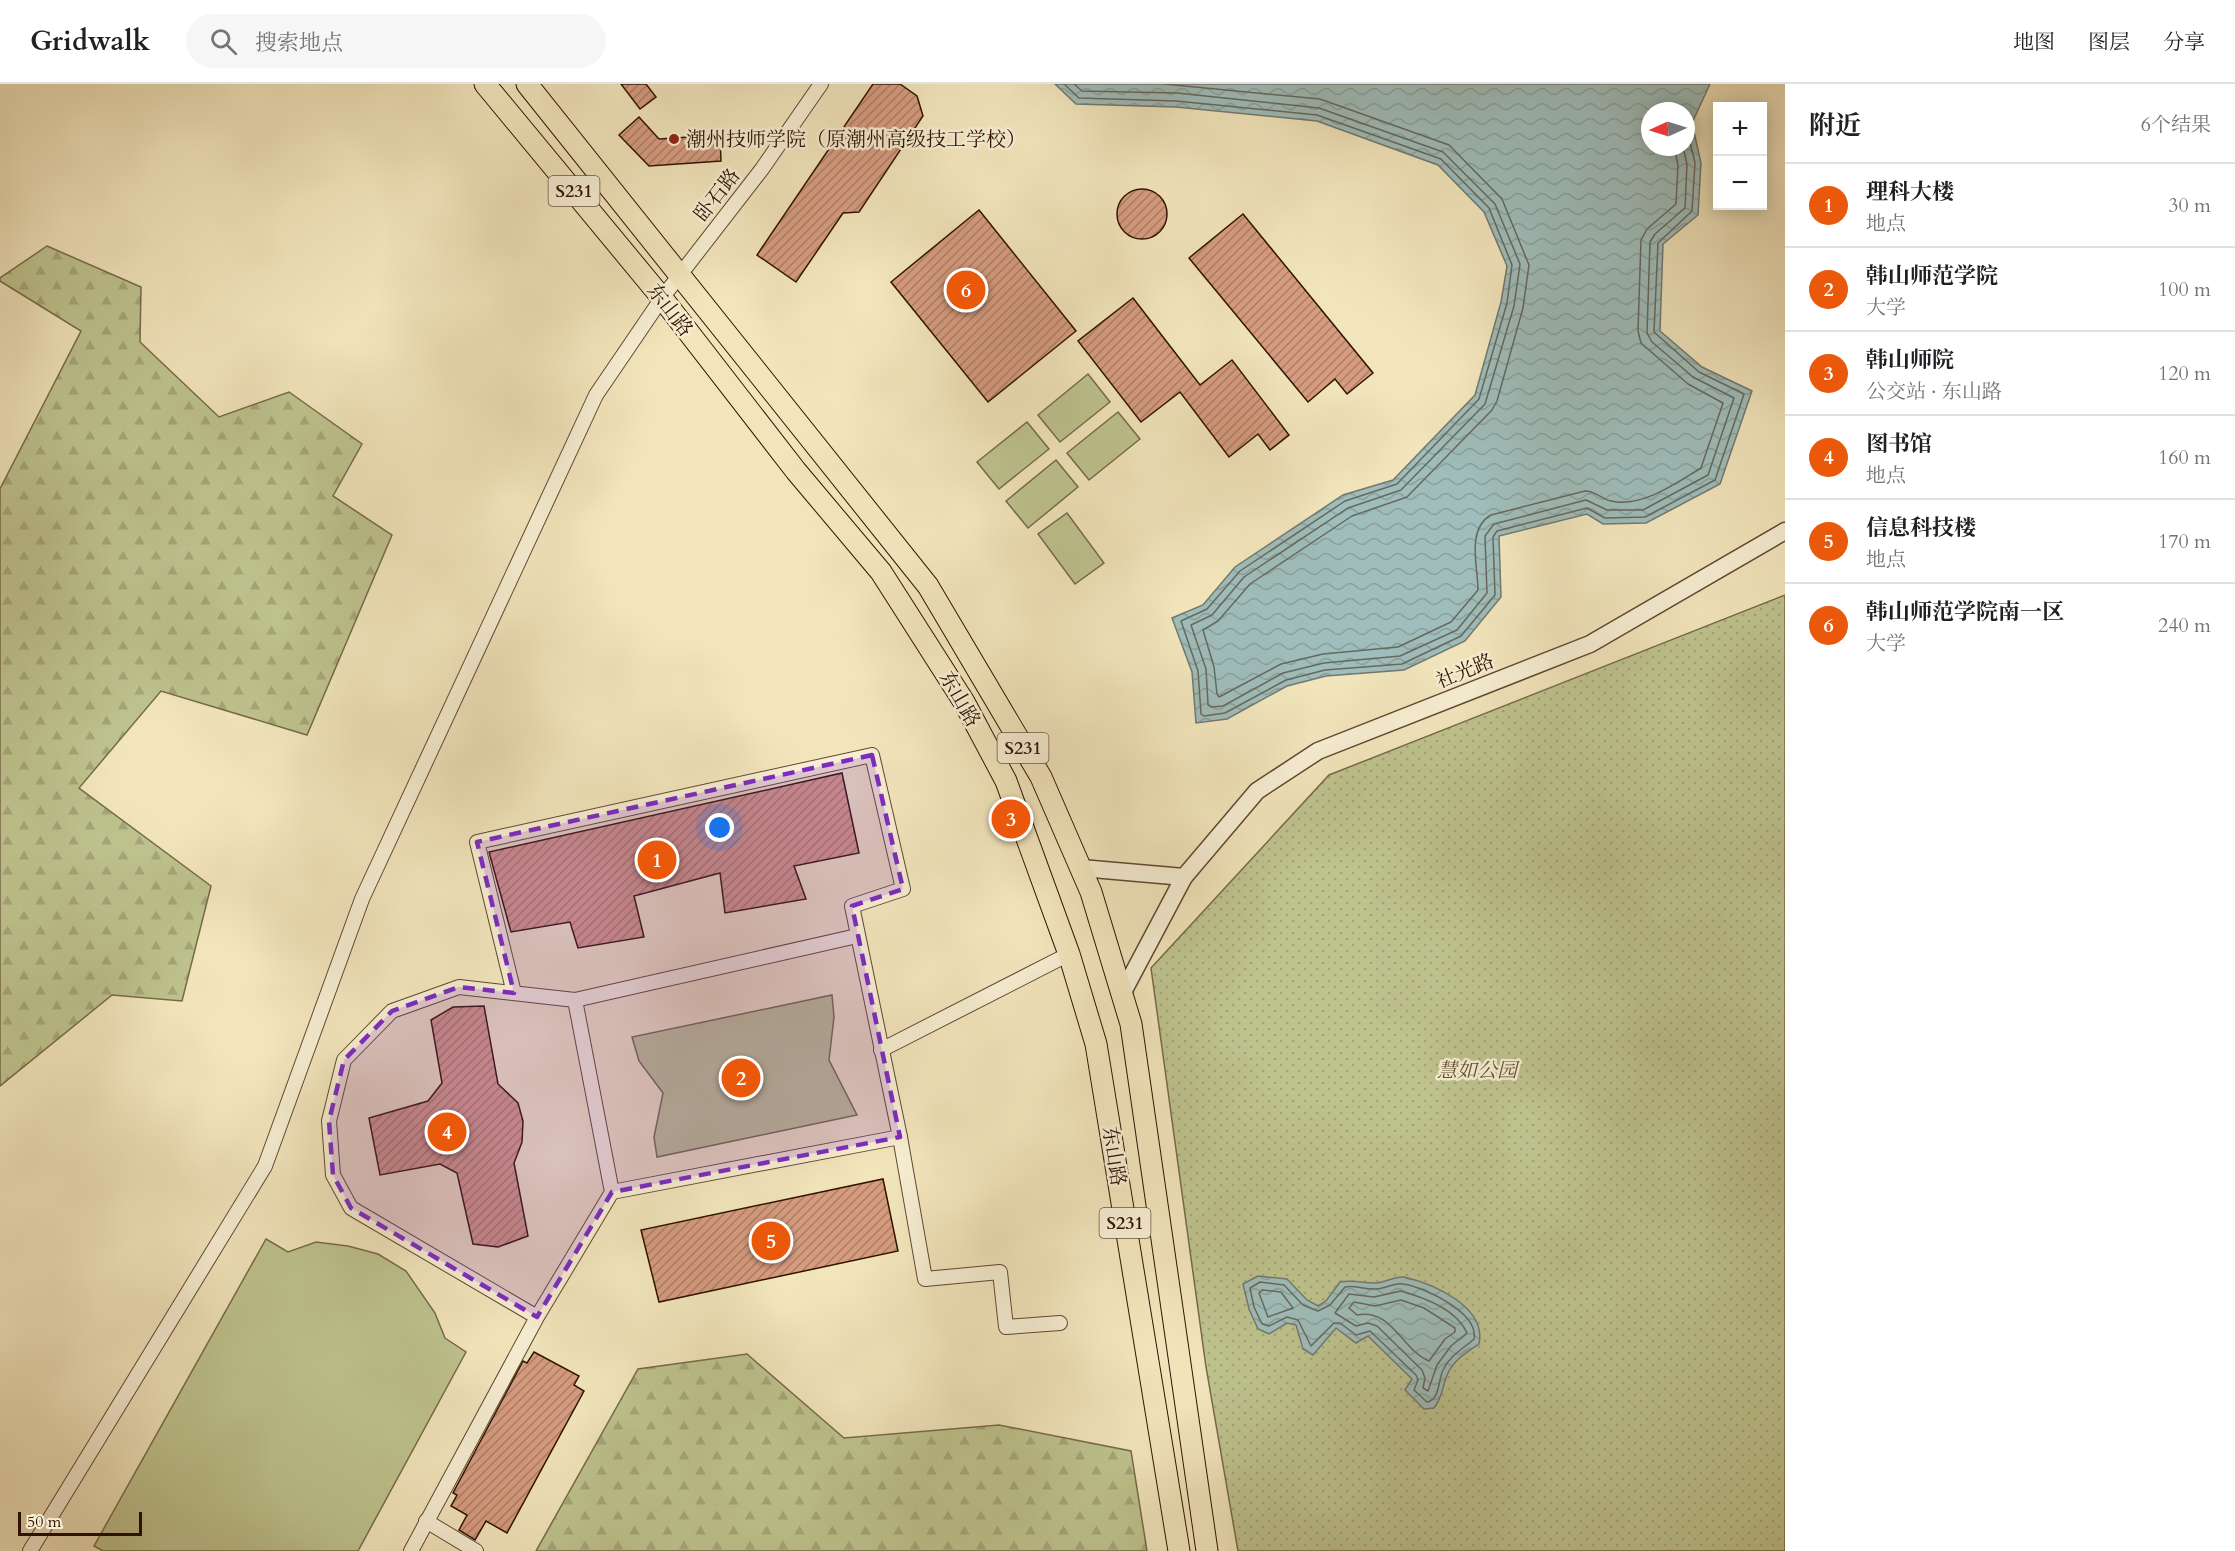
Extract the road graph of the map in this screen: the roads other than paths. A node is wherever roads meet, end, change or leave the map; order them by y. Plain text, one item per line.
1 (485, 84) edge
2 (527, 84) edge
3 (821, 84) edge
4 (681, 274) junction
5 (662, 298) junction
6 (1785, 531) edge
7 (1081, 868) junction
8 (1184, 877) junction
9 (857, 936) junction
10 (1069, 954) junction
11 (514, 993) junction
12 (1122, 994) junction
13 (575, 1000) junction
14 (881, 1050) junction
15 (900, 1137) junction
16 (612, 1191) junction
17 (537, 1317) junction
18 (1060, 1323) dead end
19 (426, 1521) junction
20 (30, 1551) edge
21 (411, 1551) edge
22 (476, 1551) edge
23 (1179, 1551) edge
24 (1207, 1551) edge

1 - 5 main road, 东山路 / S231
2 - 4 main road, 东山路 / S231
3 - 4 street, 卧石路
4 - 5 street, 卧石路
4 - 7 main road, 东山路 / S231
5 - 10 main road, 东山路 / S231
5 - 20 street, 卧石路
6 - 8 street, 社光路
7 - 8 street
7 - 12 main road, 东山路 / S231
8 - 12 street, 社光路
9 - 11 street
9 - 13 street
9 - 14 street
10 - 14 street
10 - 23 main road, 东山路 / S231
11 - 13 street
11 - 17 street
12 - 24 main road, 东山路 / S231
13 - 16 street
14 - 15 street
15 - 16 street
15 - 18 street
16 - 17 street
17 - 19 street
19 - 21 street
19 - 22 street

